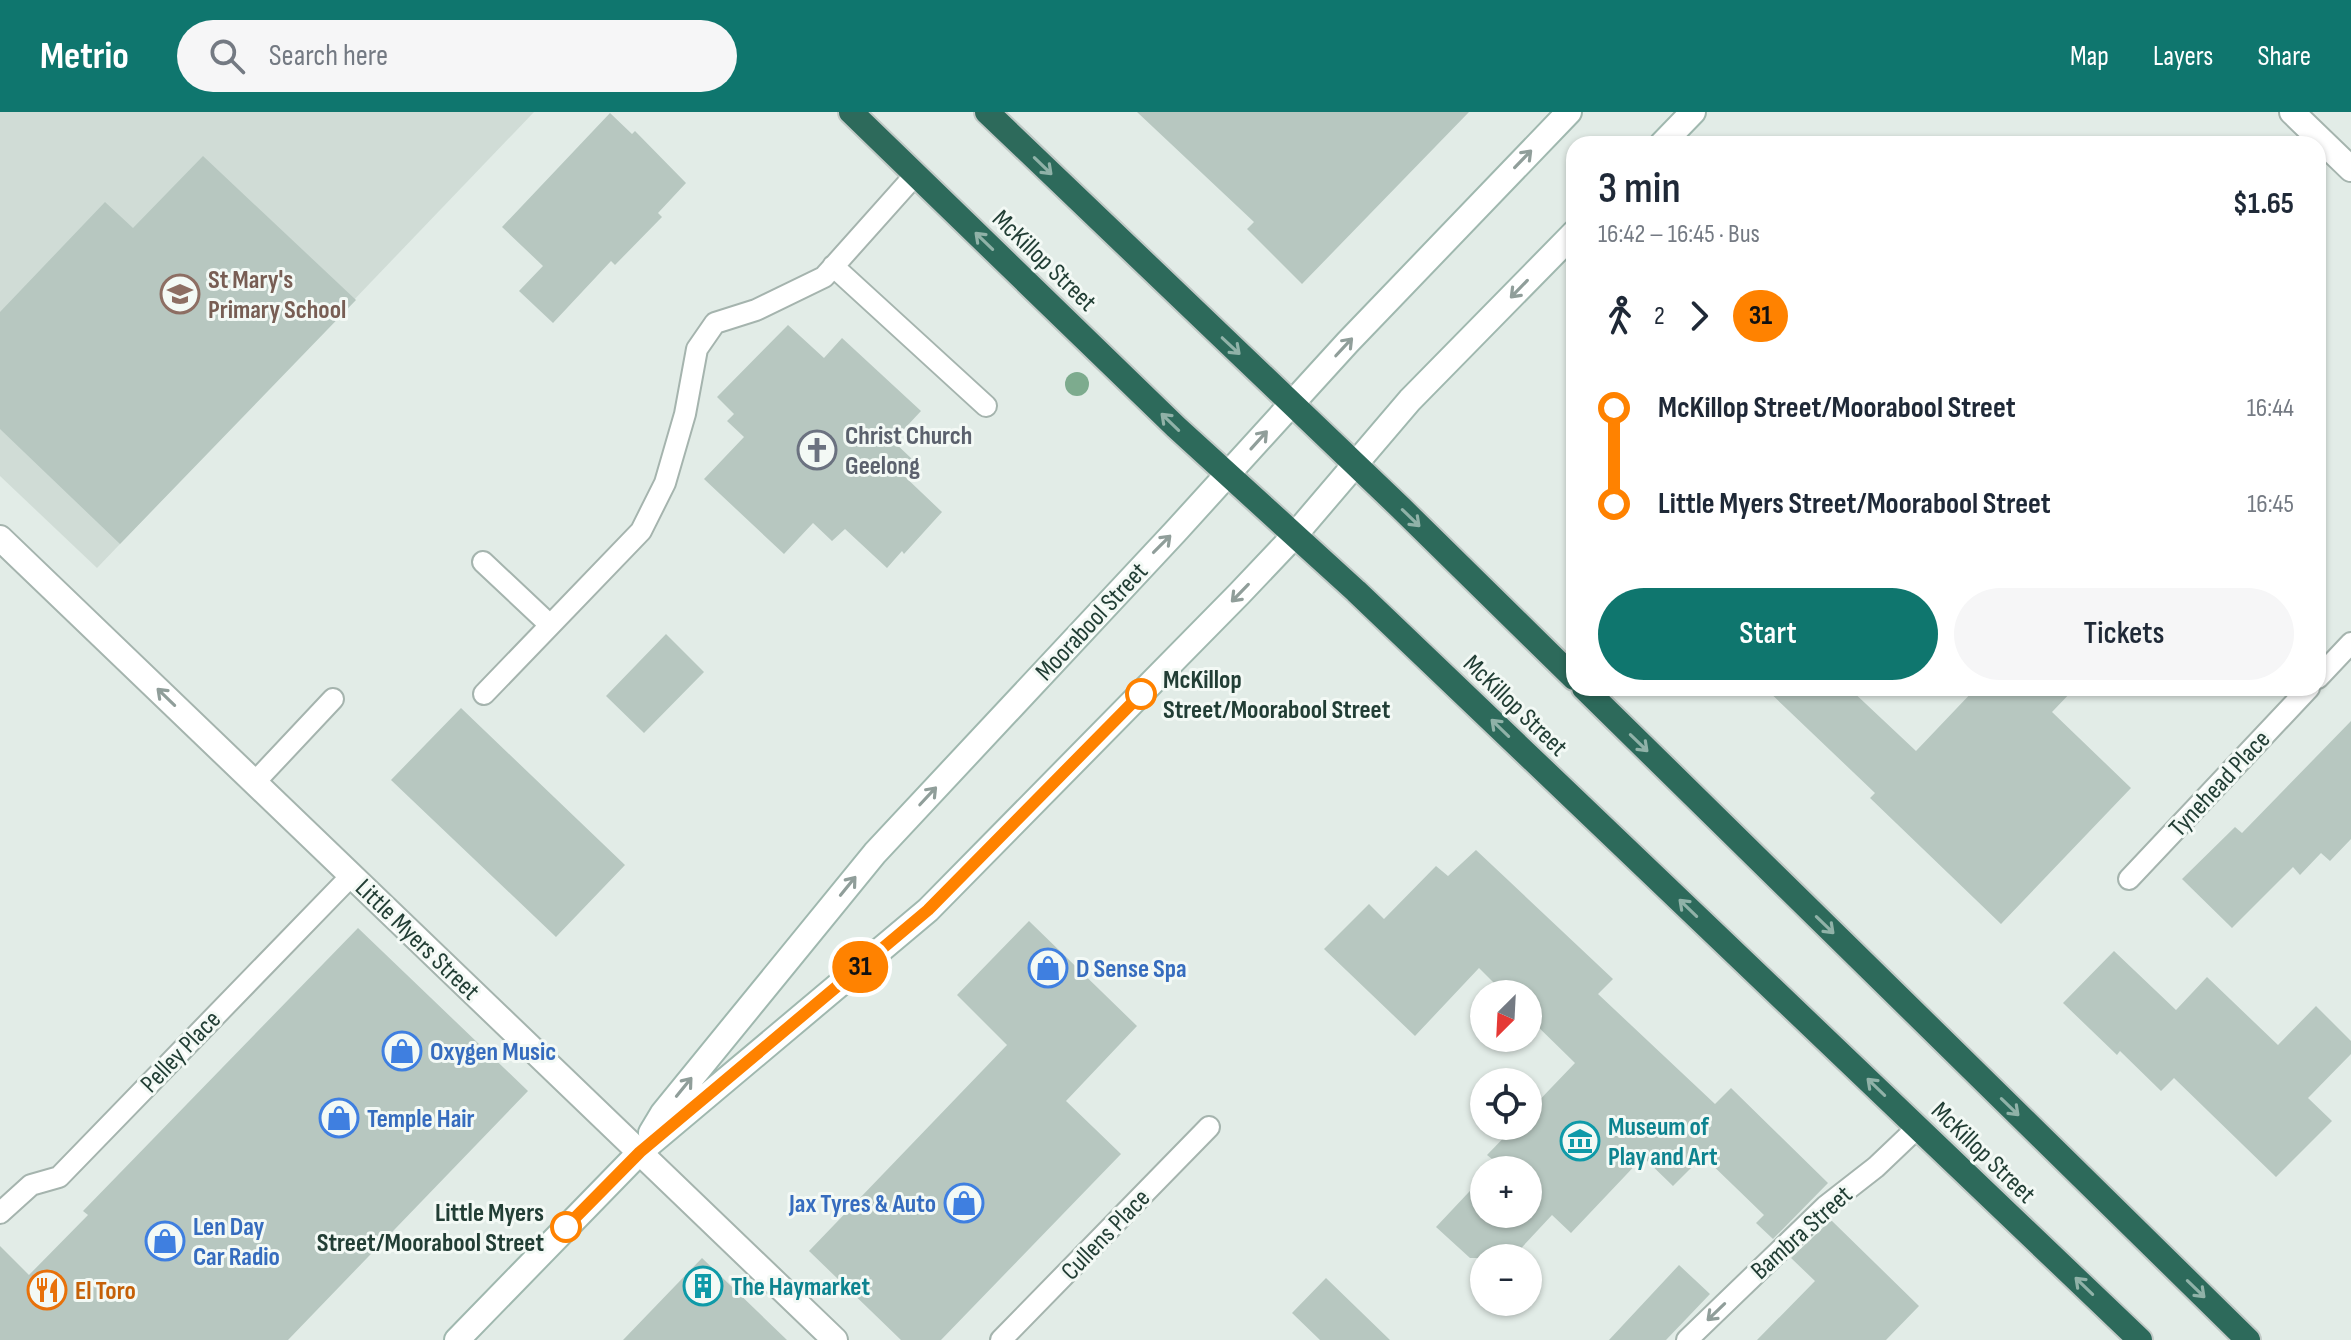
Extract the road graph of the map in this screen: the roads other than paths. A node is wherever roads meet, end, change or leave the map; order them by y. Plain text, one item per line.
1 (851, 112) edge
2 (987, 112) edge
3 (1569, 112) edge
4 (1693, 112) edge
5 (2292, 112) edge
6 (1670, 136) edge
7 (2317, 136) edge
8 (2326, 145) edge
9 (2351, 169) edge
10 (916, 174) junction
11 (1566, 241) edge
12 (833, 266) junction
13 (1291, 405) junction
14 (986, 406) dead end
15 (1353, 465) junction
16 (1227, 475) junction
17 (1294, 536) junction
18 (0, 538) edge
19 (483, 562) dead end
20 (550, 625) junction
21 (2351, 643) edge
22 (1566, 670) edge
23 (2326, 670) edge
24 (484, 694) dead end
25 (1592, 696) edge
26 (2301, 696) edge
27 (333, 699) dead end
28 (255, 782) junction
29 (352, 875) junction
30 (2129, 879) dead end
31 (1209, 1127) dead end
32 (1918, 1127) junction
33 (640, 1152) junction
34 (1, 1210) edge
35 (457, 1340) edge
36 (835, 1340) edge
37 (1001, 1340) edge
38 (1687, 1340) edge
39 (2140, 1340) edge
40 (2248, 1340) edge

1 - 10 highway, McKillop Street
2 -> 13 highway
13 -> 3 street, Moorabool Street
4 - 6 street
5 - 7 street
8 - 9 street
10 - 12 lane
16 -> 10 highway, McKillop Street
11 -> 15 street, Moorabool Street
12 - 14 lane
12 - 20 lane
13 - 15 highway
16 -> 13 street, Moorabool Street
15 - 17 street, Moorabool Street
15 -> 22 highway
16 - 17 highway, McKillop Street
33 -> 16 street, Moorabool Street
32 -> 17 highway, McKillop Street
17 -> 33 street, Moorabool Street
28 -> 18 street, Little Myers Street
19 - 20 lane
20 - 24 lane
21 - 23 lane
25 -> 40 highway, McKillop Street
26 - 30 lane, Tynehead Place
27 - 28 lane
28 - 29 street, Little Myers Street
29 - 33 street, Little Myers Street
29 - 34 lane, Pelley Place
31 - 37 lane, Cullens Place
32 -> 38 lane, Bambra Street
39 -> 32 highway, McKillop Street
33 - 35 street, Moorabool Street
33 - 36 street, Little Myers Street

